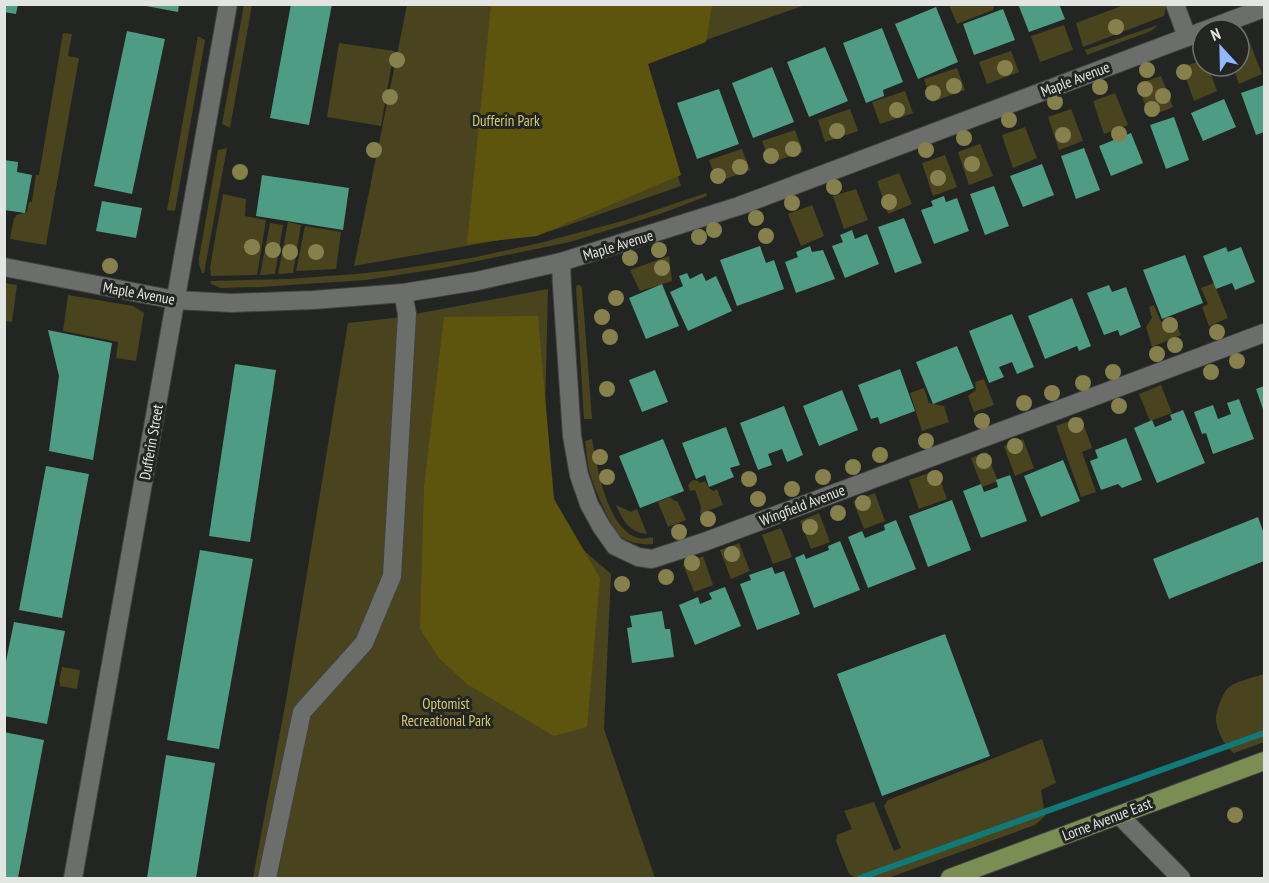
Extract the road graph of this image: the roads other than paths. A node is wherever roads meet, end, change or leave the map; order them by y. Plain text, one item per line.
1 (228, 4) edge
2 (1175, 4) edge
3 (1264, 8) edge
4 (1238, 18) edge
5 (1191, 24) edge
6 (1191, 36) edge
7 (561, 262) junction
8 (4, 267) edge
9 (403, 293) junction
10 (176, 300) junction
11 (1264, 333) edge
12 (1264, 761) edge
13 (1119, 815) junction
14 (73, 879) edge
15 (267, 879) edge
16 (950, 879) edge
17 (1181, 879) edge

1 - 10 street, Dufferin Street
2 - 5 street
3 - 4 street, Maple Avenue
6 - 7 street, Maple Avenue
7 - 9 street, Maple Avenue
7 - 11 street, Wingfield Avenue
8 - 10 street, Maple Avenue
9 - 10 street, Maple Avenue
9 - 15 street
10 - 14 street, Dufferin Street
12 - 13 main road, Lorne Avenue East
13 - 16 main road, Lorne Avenue East
13 - 17 street

